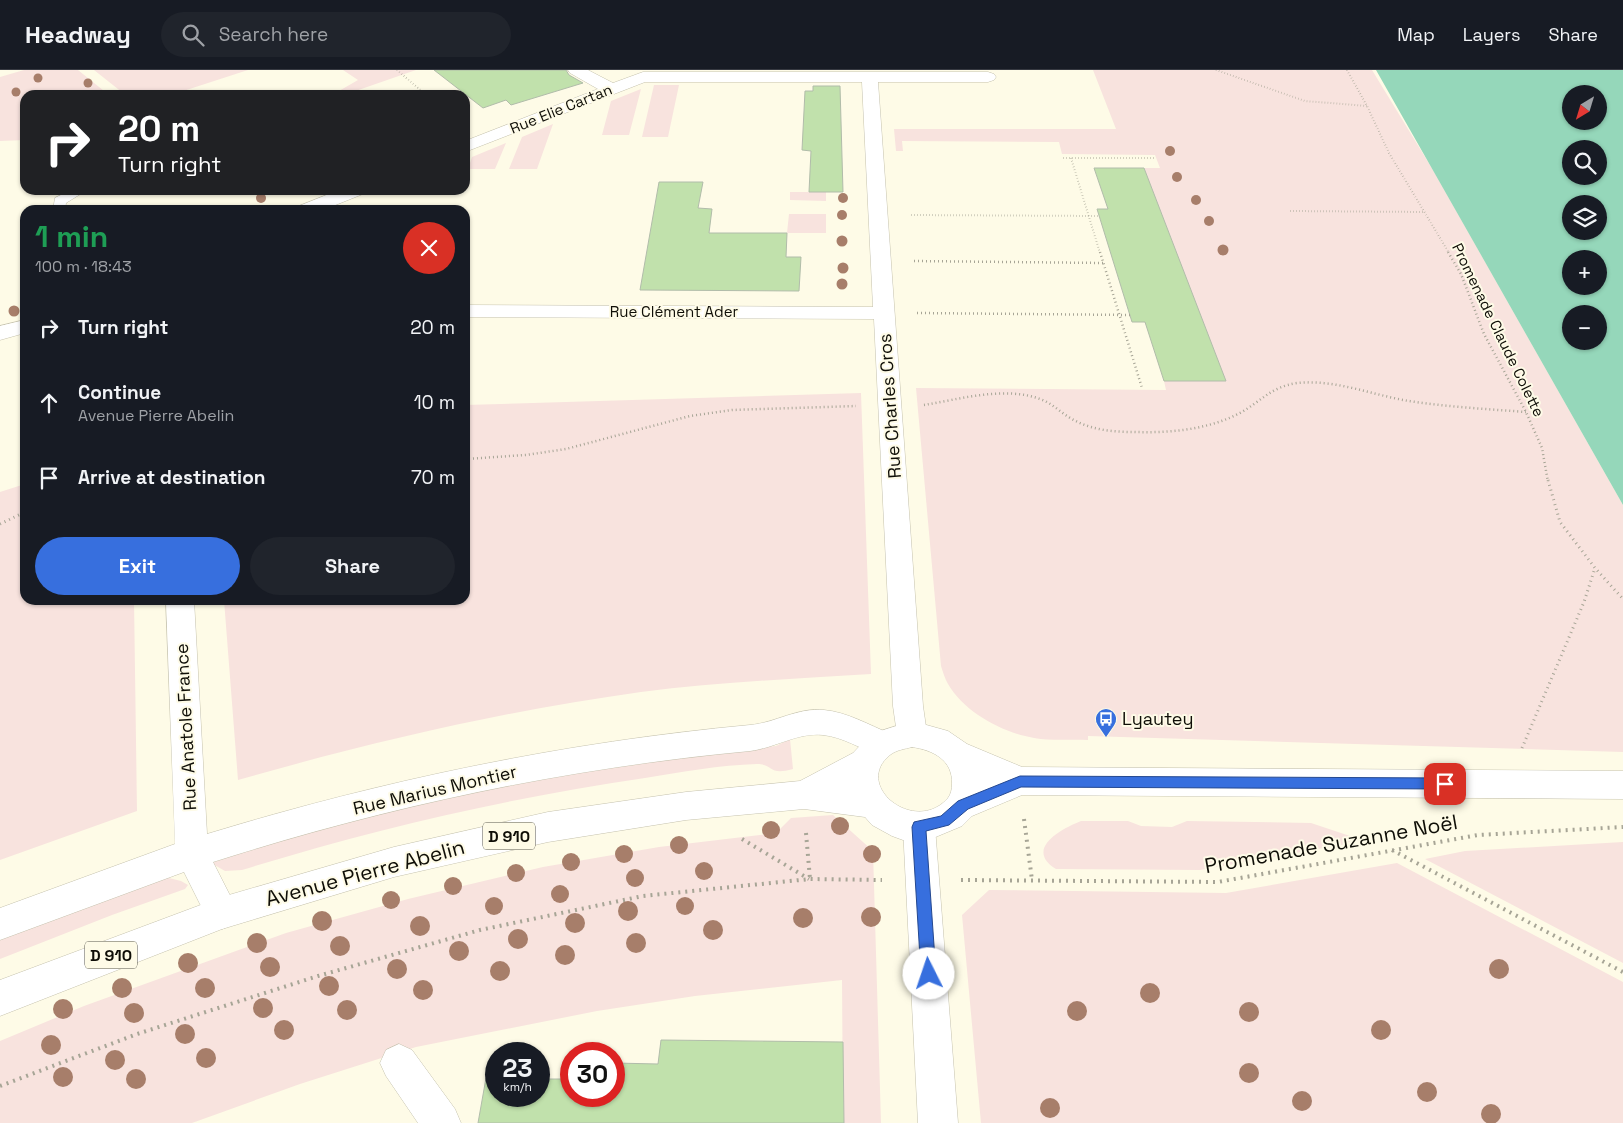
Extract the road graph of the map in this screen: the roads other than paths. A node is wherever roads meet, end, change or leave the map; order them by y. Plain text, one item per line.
1 (576, 70) edge
2 (870, 77) junction
3 (988, 77) dead end
4 (611, 89) junction
5 (470, 145) edge
6 (71, 195) edge
7 (344, 195) edge
8 (60, 205) edge
9 (318, 205) edge
10 (470, 311) edge
11 (884, 313) junction
12 (20, 327) edge
13 (0, 333) edge
14 (180, 605) edge
15 (912, 734) junction
16 (872, 753) junction
17 (958, 754) junction
18 (1020, 781) junction
19 (1623, 785) edge
20 (804, 795) junction
21 (871, 804) junction
22 (963, 805) junction
23 (919, 827) junction
24 (192, 854) junction
25 (222, 913) junction
26 (0, 924) edge
27 (0, 998) edge
28 (399, 1063) dead end
29 (441, 1123) edge
30 (938, 1123) edge

1 - 4 street
2 - 3 street, Rue Elie Cartan
2 - 4 street, Rue Elie Cartan
2 - 11 street, Rue Charles Cros
4 - 5 street, Rue Elie Cartan
6 - 8 lane
7 - 9 street
10 - 11 street, Rue Clément Ader
11 - 15 street, Rue Charles Cros
12 - 13 street
14 - 24 street, Rue Anatole France
15 - 16 street
15 - 17 street
16 - 20 street, Avenue Pierre Abelin / D 910
16 - 21 street
16 - 24 street, Rue Marius Montier
17 - 18 street
17 - 22 street
18 - 19 street
18 - 22 street
20 - 21 street, Avenue Pierre Abelin / D 910
20 - 25 street, Avenue Pierre Abelin / D 910
21 - 23 street
22 - 23 street
23 - 30 street
24 - 25 street
24 - 26 street, Rue Marius Montier
25 - 27 street, Avenue Pierre Abelin / D 910
28 - 29 street

